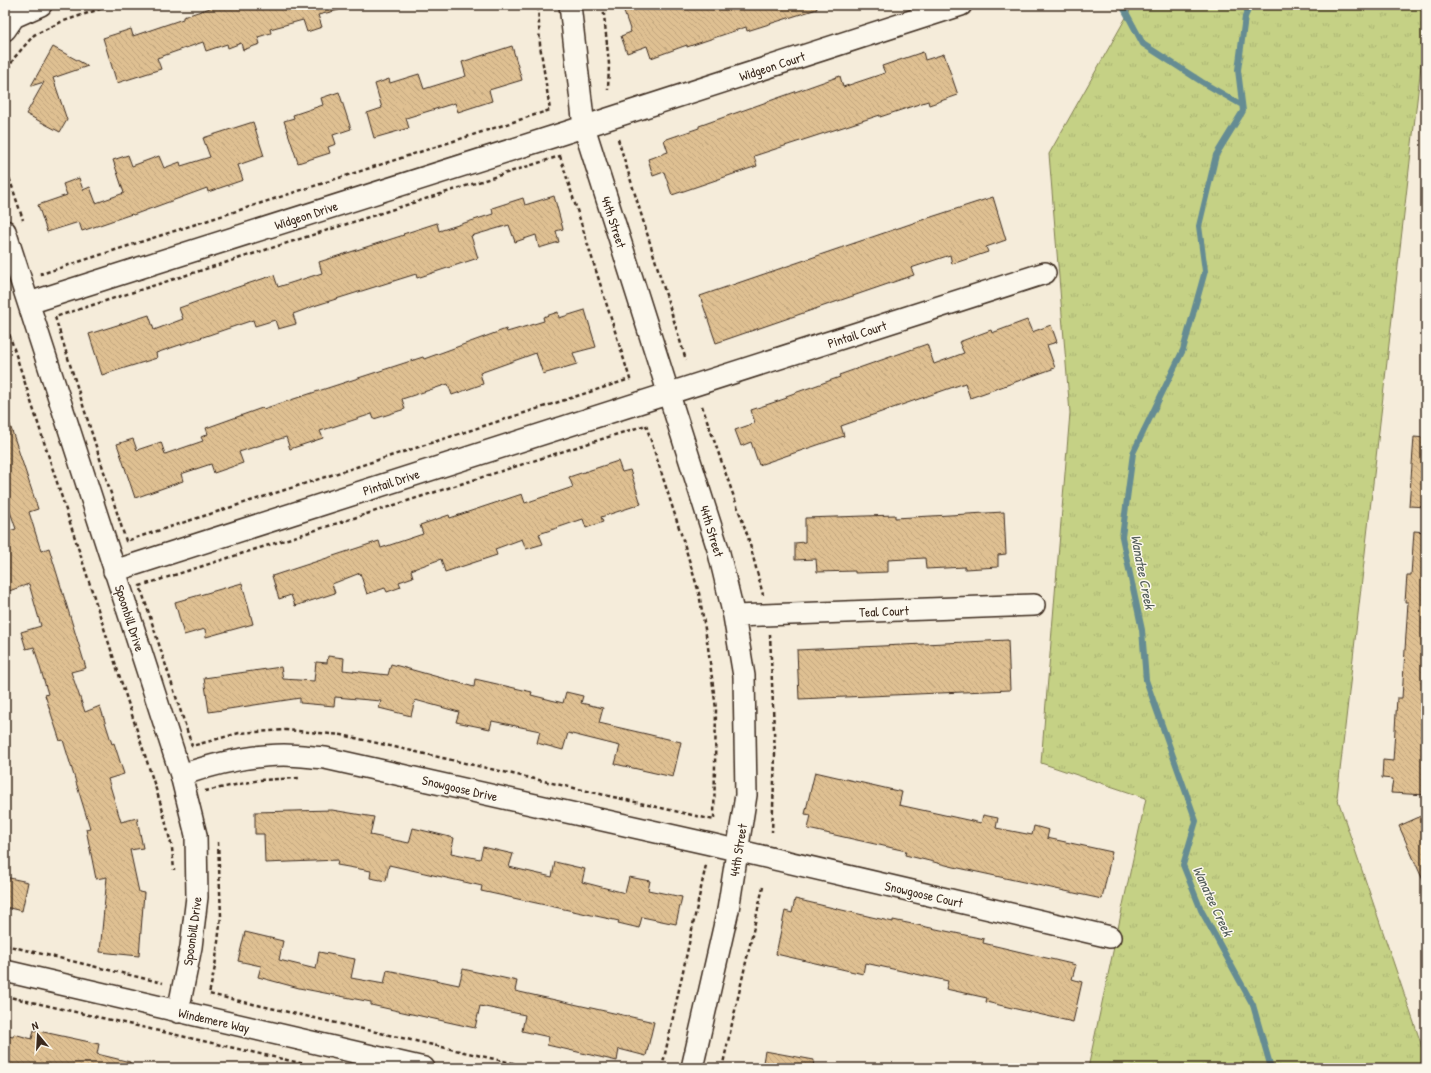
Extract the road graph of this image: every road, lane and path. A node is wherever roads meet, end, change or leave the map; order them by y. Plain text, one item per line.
1 (41, 5) edge
2 (112, 5) edge
3 (538, 5) edge
4 (570, 5) edge
5 (603, 5) edge
6 (961, 5) edge
7 (5, 30) edge
8 (5, 76) edge
9 (608, 90) dead end
10 (584, 127) junction
11 (618, 139) dead end
12 (5, 165) edge
13 (24, 223) dead end
14 (5, 231) edge
15 (39, 267) dead end
16 (1046, 273) dead end
17 (29, 303) junction
18 (5, 321) edge
19 (686, 360) dead end
20 (630, 379) joint
21 (668, 394) junction
22 (702, 406) dead end
23 (114, 571) junction
24 (764, 597) dead end
25 (1034, 605) dead end
26 (734, 616) junction
27 (770, 630) dead end
28 (181, 775) junction
29 (301, 778) dead end
30 (207, 798) dead end
31 (714, 820) joint
32 (772, 832) dead end
33 (217, 840) dead end
34 (738, 850) junction
35 (698, 864) dead end
36 (174, 871) dead end
37 (763, 887) dead end
38 (1110, 937) dead end
39 (5, 945) edge
40 (5, 971) edge
41 (165, 977) dead end
42 (5, 996) edge
43 (178, 1012) junction
44 (322, 1068) edge
45 (424, 1068) edge
46 (534, 1068) edge
47 (662, 1068) edge
48 (692, 1068) edge
49 (722, 1068) edge

1 - 7 street
2 - 8 path
3 - 15 path
4 - 10 street, 44th Street
5 - 9 path
6 - 10 street, Widgeon Court
10 - 17 street, Widgeon Drive
10 - 21 street, 44th Street
11 - 19 path
12 - 13 path
14 - 17 street, Spoonbill Drive
16 - 21 street, Pintail Court
17 - 23 street, Spoonbill Drive
18 - 36 path
20 - 20 path
21 - 23 street, Pintail Drive
21 - 26 street, 44th Street
22 - 24 path
23 - 28 street, Spoonbill Drive
25 - 26 street, Teal Court
26 - 34 street, 44th Street
27 - 32 path
28 - 34 street, Snowgoose Drive
28 - 43 street, Spoonbill Drive
29 - 30 path
31 - 31 path
33 - 46 path
34 - 38 street, Snowgoose Court
34 - 48 street, 44th Street
35 - 47 path
37 - 49 path
39 - 41 path
40 - 43 street, Windemere Way
42 - 44 path
43 - 45 street, Windemere Way

